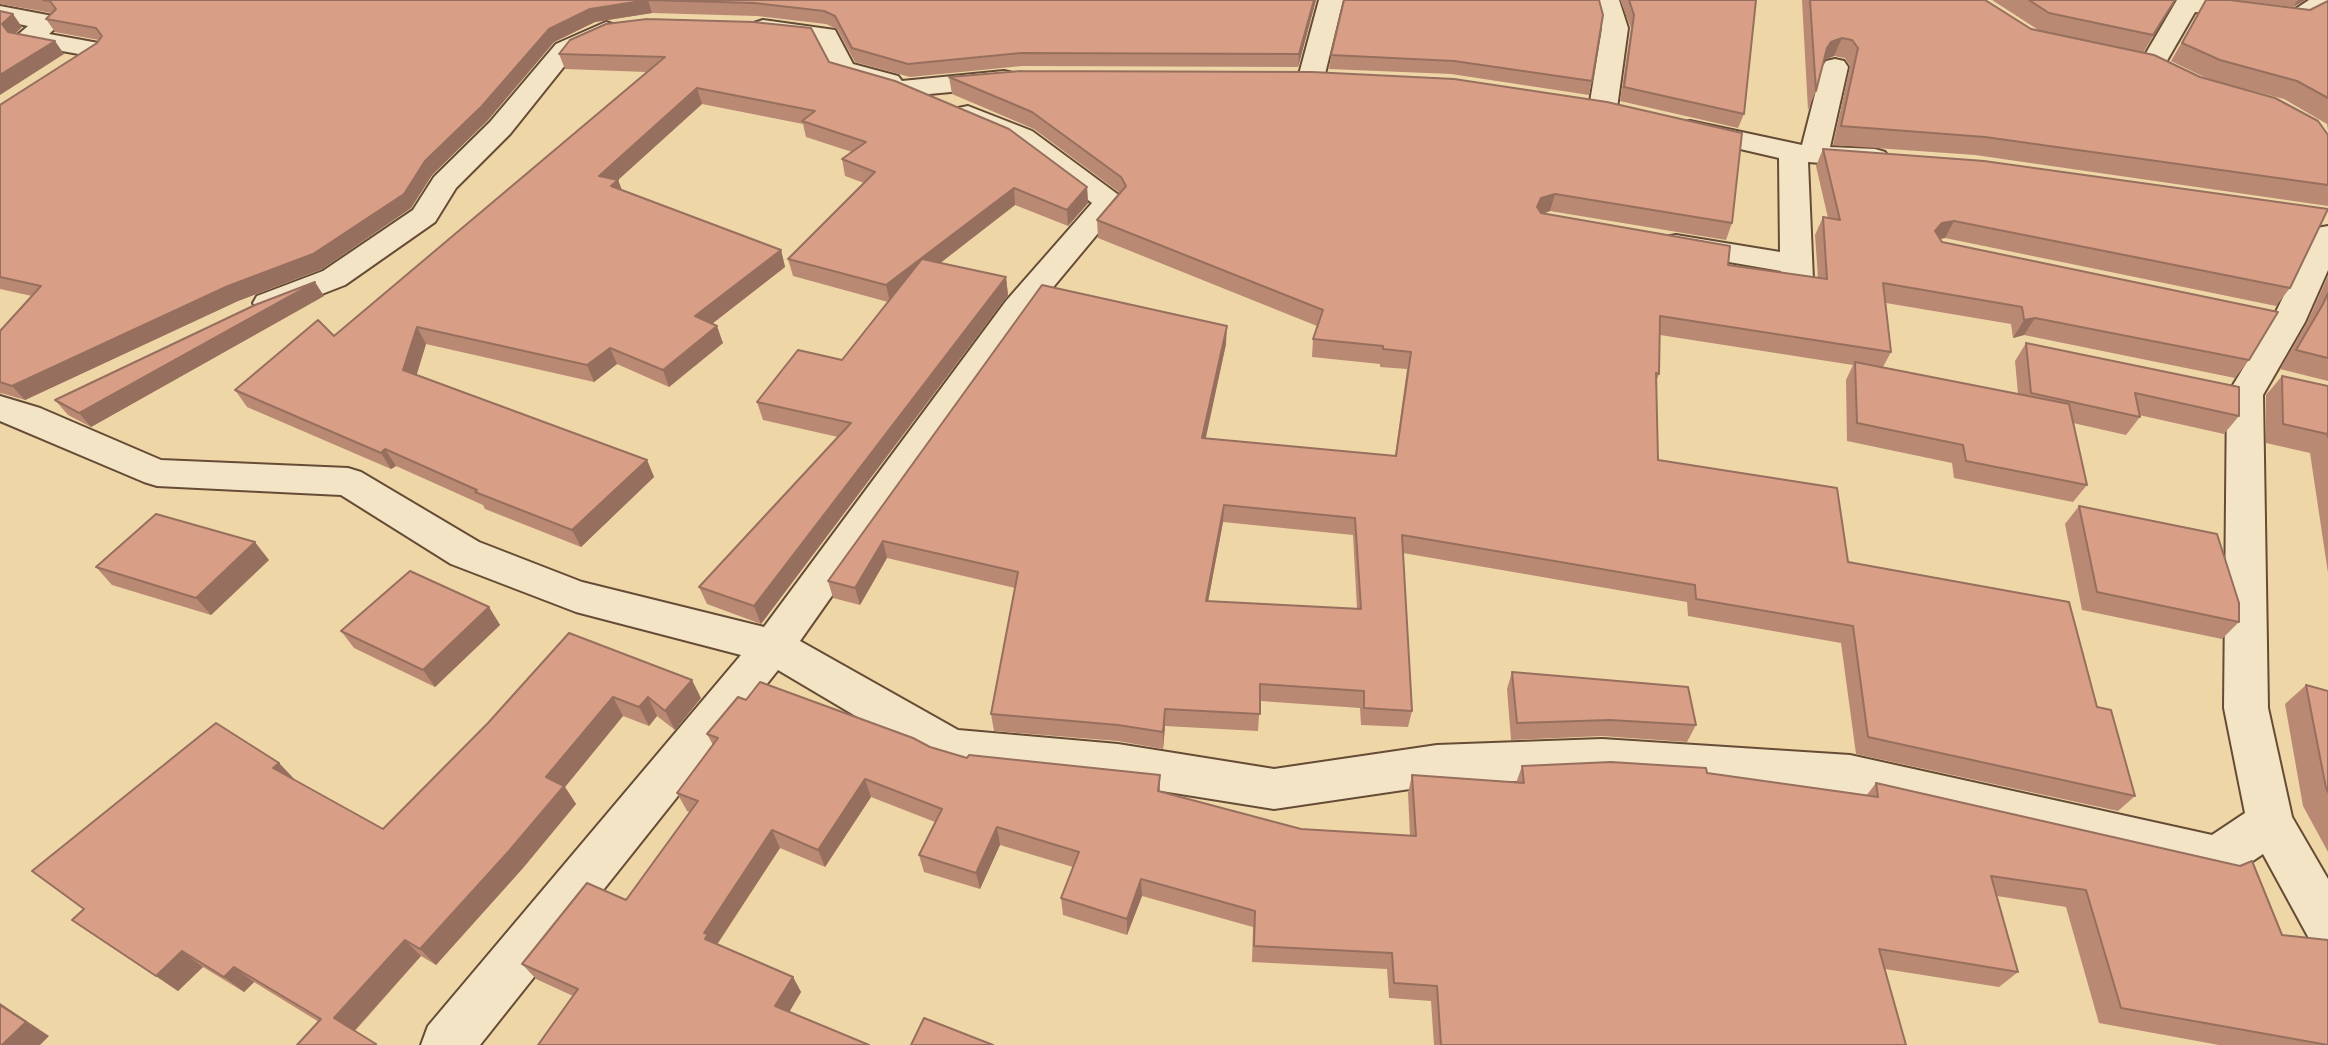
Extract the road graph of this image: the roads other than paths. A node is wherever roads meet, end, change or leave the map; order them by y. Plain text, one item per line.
1 (1331, 0) edge
2 (1607, 0) edge
3 (2328, 6) edge
4 (0, 13) edge
5 (730, 26) edge
6 (628, 27) edge
7 (2125, 60) edge
8 (1835, 67) edge
9 (62, 71) edge
10 (1035, 77) edge
11 (1311, 78) edge
12 (908, 88) junction
13 (1575, 104) edge
14 (1603, 108) junction
15 (1630, 115) edge
16 (1671, 124) edge
17 (1804, 153) junction
18 (1908, 161) edge
19 (2323, 222) edge
20 (1646, 239) edge
21 (238, 316) edge
22 (65, 399) edge
23 (14, 413) edge
24 (773, 646) junction
25 (2270, 822) junction
26 (2328, 925) edge
27 (447, 1045) edge

1 - 11 street
2 - 14 street
3 - 7 street
4 - 9 street
5 - 12 street
6 - 21 street
8 - 17 street
10 - 12 street
12 - 24 street
13 - 14 street
14 - 15 street
16 - 17 street
17 - 18 street
17 - 20 street
19 - 25 street
22 - 23 street
23 - 24 street
24 - 25 street
24 - 27 street
25 - 26 street

